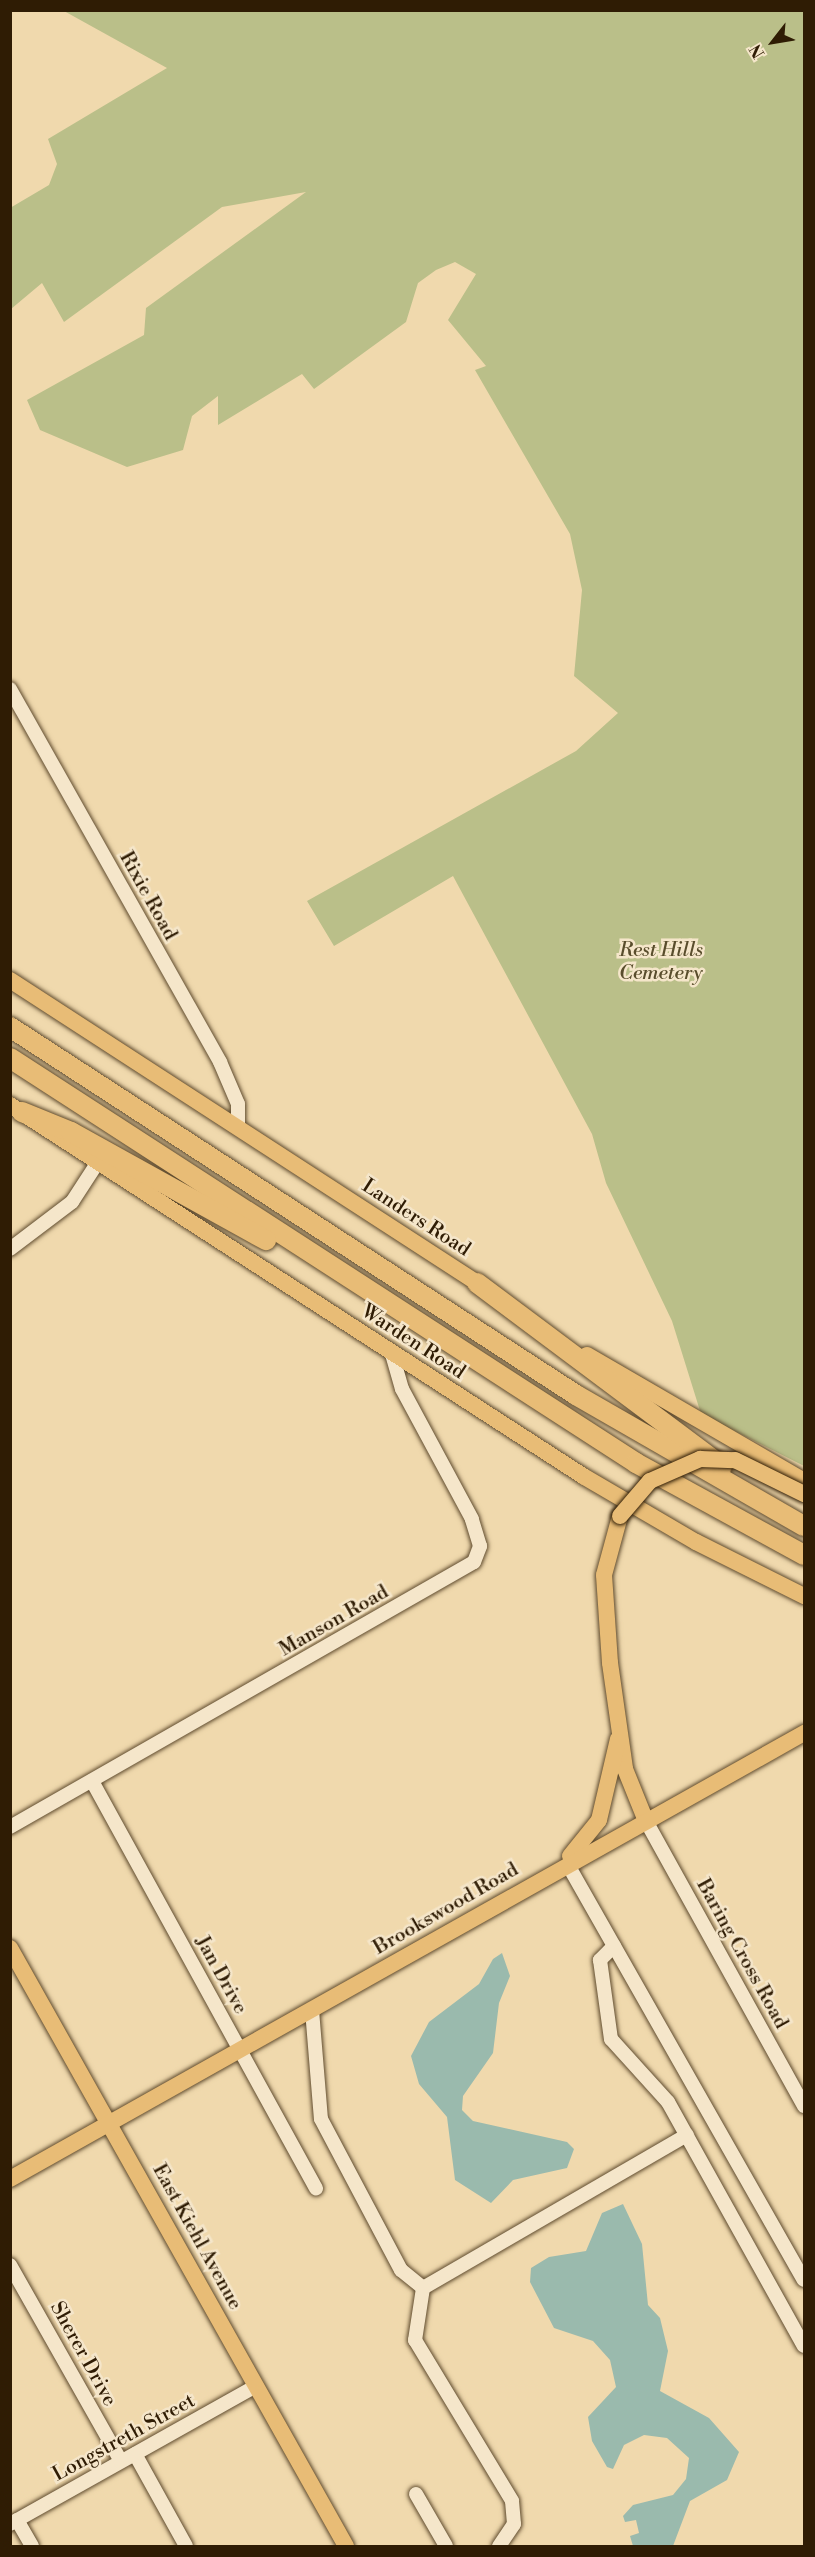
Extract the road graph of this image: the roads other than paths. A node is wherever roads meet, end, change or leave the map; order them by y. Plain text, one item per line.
1 (10, 689) edge
2 (10, 980) edge
3 (10, 1027) edge
4 (10, 1058) edge
5 (16, 1108) edge
6 (238, 1127) junction
7 (98, 1162) junction
8 (10, 1249) edge
9 (477, 1283) junction
10 (368, 1294) junction
11 (392, 1353) junction
12 (804, 1480) edge
13 (804, 1494) edge
14 (766, 1506) junction
15 (804, 1526) edge
16 (804, 1555) edge
17 (804, 1596) edge
18 (804, 1733) edge
19 (619, 1735) junction
20 (92, 1780) junction
21 (645, 1821) junction
22 (10, 1827) edge
23 (568, 1865) junction
24 (547, 1876) junction
25 (614, 1946) junction
26 (10, 1948) edge
27 (312, 2010) junction
28 (240, 2050) junction
29 (804, 2106) edge
30 (110, 2123) junction
31 (687, 2135) junction
32 (10, 2180) edge
33 (316, 2189) dead end
34 (10, 2265) edge
35 (804, 2280) edge
36 (423, 2288) junction
37 (804, 2346) edge
38 (256, 2386) junction
39 (135, 2454) junction
40 (121, 2461) junction
41 (416, 2494) dead end
42 (14, 2522) edge
43 (32, 2547) edge
44 (186, 2547) edge
45 (346, 2547) edge
46 (446, 2547) edge
47 (499, 2547) edge

1 - 6 street, Rixie Road
2 - 6 main road, Landers Road
3 - 14 highway
4 - 10 highway
5 - 7 main road, Warden Road
5 - 10 highway
6 - 9 main road, Landers Road
7 - 8 street
7 - 11 main road, Warden Road
9 - 12 main road, Landers Road
9 - 14 highway
10 - 16 highway
11 - 17 main road, Warden Road
11 - 20 street, Manson Road
13 - 19 main road, bridge
14 - 15 highway
18 - 21 main road, Brookswood Road
19 - 21 main road
19 - 24 main road
20 - 22 street, Manson Road
20 - 28 street, Jan Drive
21 - 23 main road, Brookswood Road
21 - 29 street, Baring Cross Road
23 - 24 main road, Brookswood Road
23 - 25 street
24 - 27 main road, Brookswood Road
25 - 31 street
25 - 35 street
26 - 30 main road, East Kiehl Avenue
27 - 28 main road, Brookswood Road
27 - 36 street
28 - 30 main road, Brookswood Road
28 - 33 street, Jan Drive
30 - 32 main road, Brookswood Road
30 - 38 main road, East Kiehl Avenue
31 - 36 street
31 - 37 street
34 - 40 street, Sherer Drive
36 - 47 street
38 - 39 street, Longstreth Street
38 - 45 main road, East Kiehl Avenue
39 - 40 street, Longstreth Street
39 - 44 street
40 - 42 street, Longstreth Street
41 - 46 street
42 - 43 street

